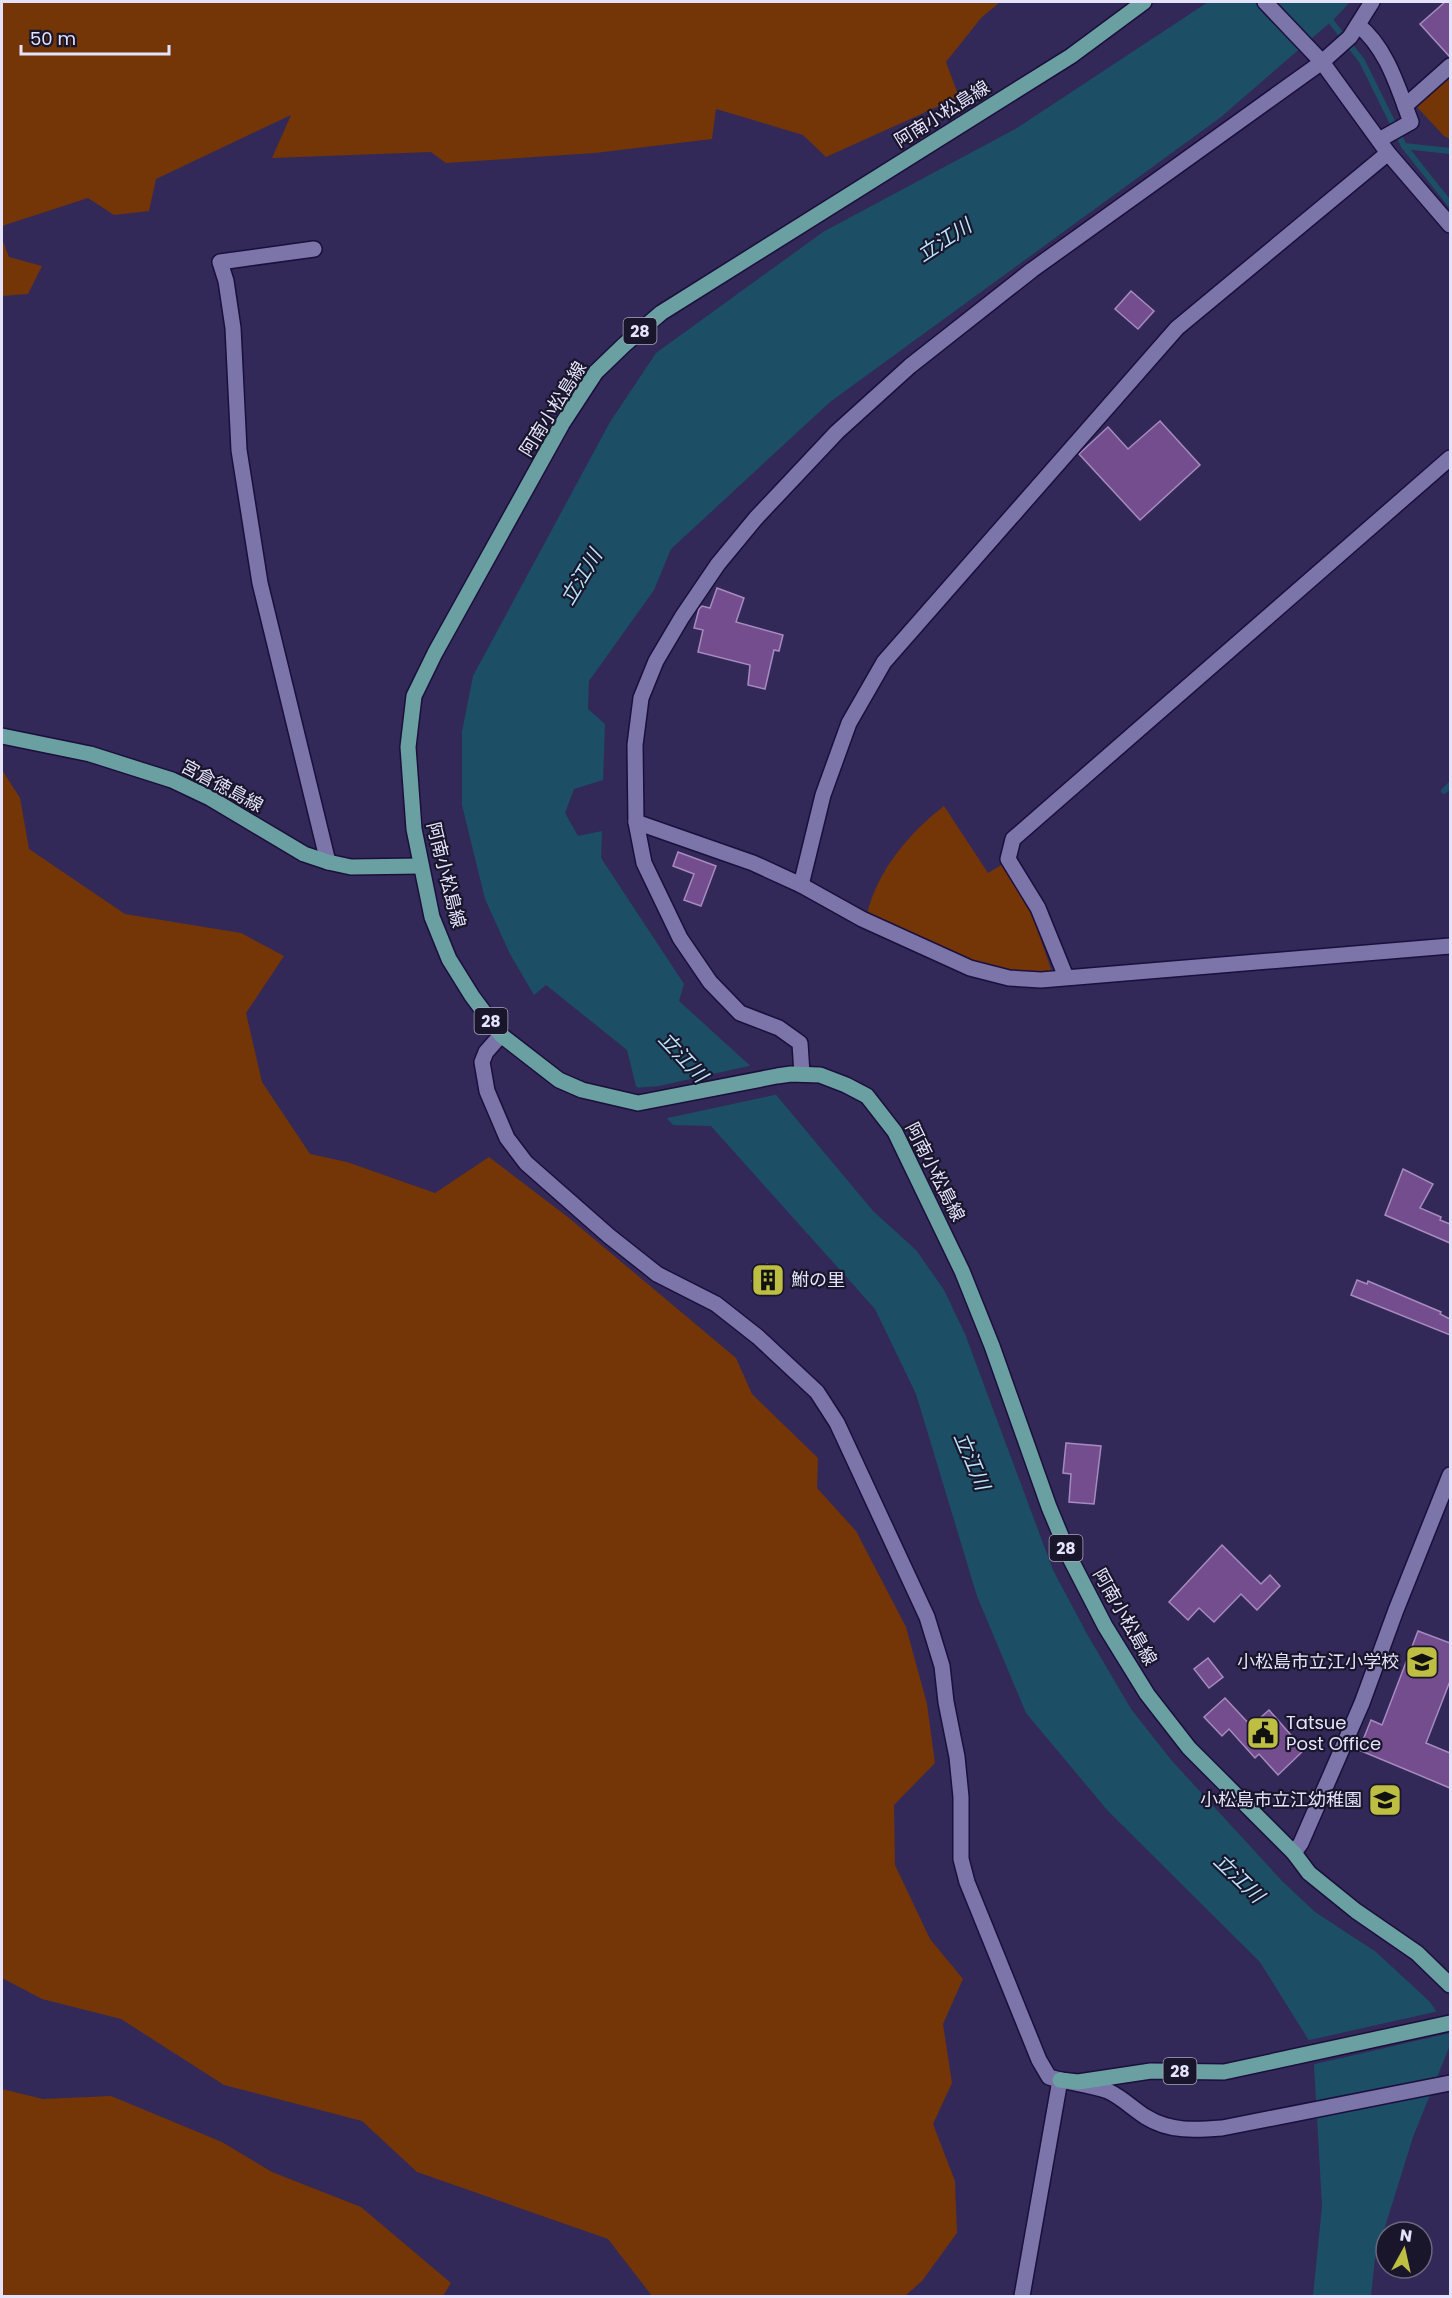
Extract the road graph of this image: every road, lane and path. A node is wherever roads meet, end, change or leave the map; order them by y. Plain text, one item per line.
1 (1144, 2) edge
2 (1265, 2) edge
3 (1372, 2) edge
4 (1354, 31) junction
5 (1317, 58) junction
6 (1450, 66) edge
7 (1405, 106) junction
8 (1385, 143) junction
9 (1450, 225) edge
10 (314, 249) dead end
11 (1450, 458) edge
12 (2, 736) edge
13 (636, 822) junction
14 (328, 862) junction
15 (421, 866) junction
16 (801, 885) junction
17 (1450, 946) edge
18 (1066, 977) junction
19 (501, 1035) junction
20 (802, 1074) junction
21 (1450, 1474) edge
22 (1294, 1853) junction
23 (1450, 1986) edge
24 (1450, 2023) edge
25 (1060, 2080) junction
26 (1446, 2083) edge
27 (1022, 2296) edge

1 - 15 main road, 阿南小松島線 / 28
2 - 5 street
3 - 4 street
4 - 5 street
4 - 7 street
5 - 8 street
5 - 13 street
6 - 7 street
7 - 8 street
8 - 9 street
8 - 16 street
10 - 14 street
11 - 18 street
12 - 14 main road, 宮倉徳島線
13 - 16 street
13 - 20 street
14 - 15 main road, 宮倉徳島線
15 - 19 main road, 阿南小松島線 / 28
16 - 18 street
17 - 18 street
19 - 20 main road, 阿南小松島線 / 28
19 - 25 street
20 - 22 main road, 阿南小松島線 / 28
21 - 22 street
22 - 23 main road, 阿南小松島線 / 28
24 - 25 main road, 28
25 - 26 street
25 - 27 street

